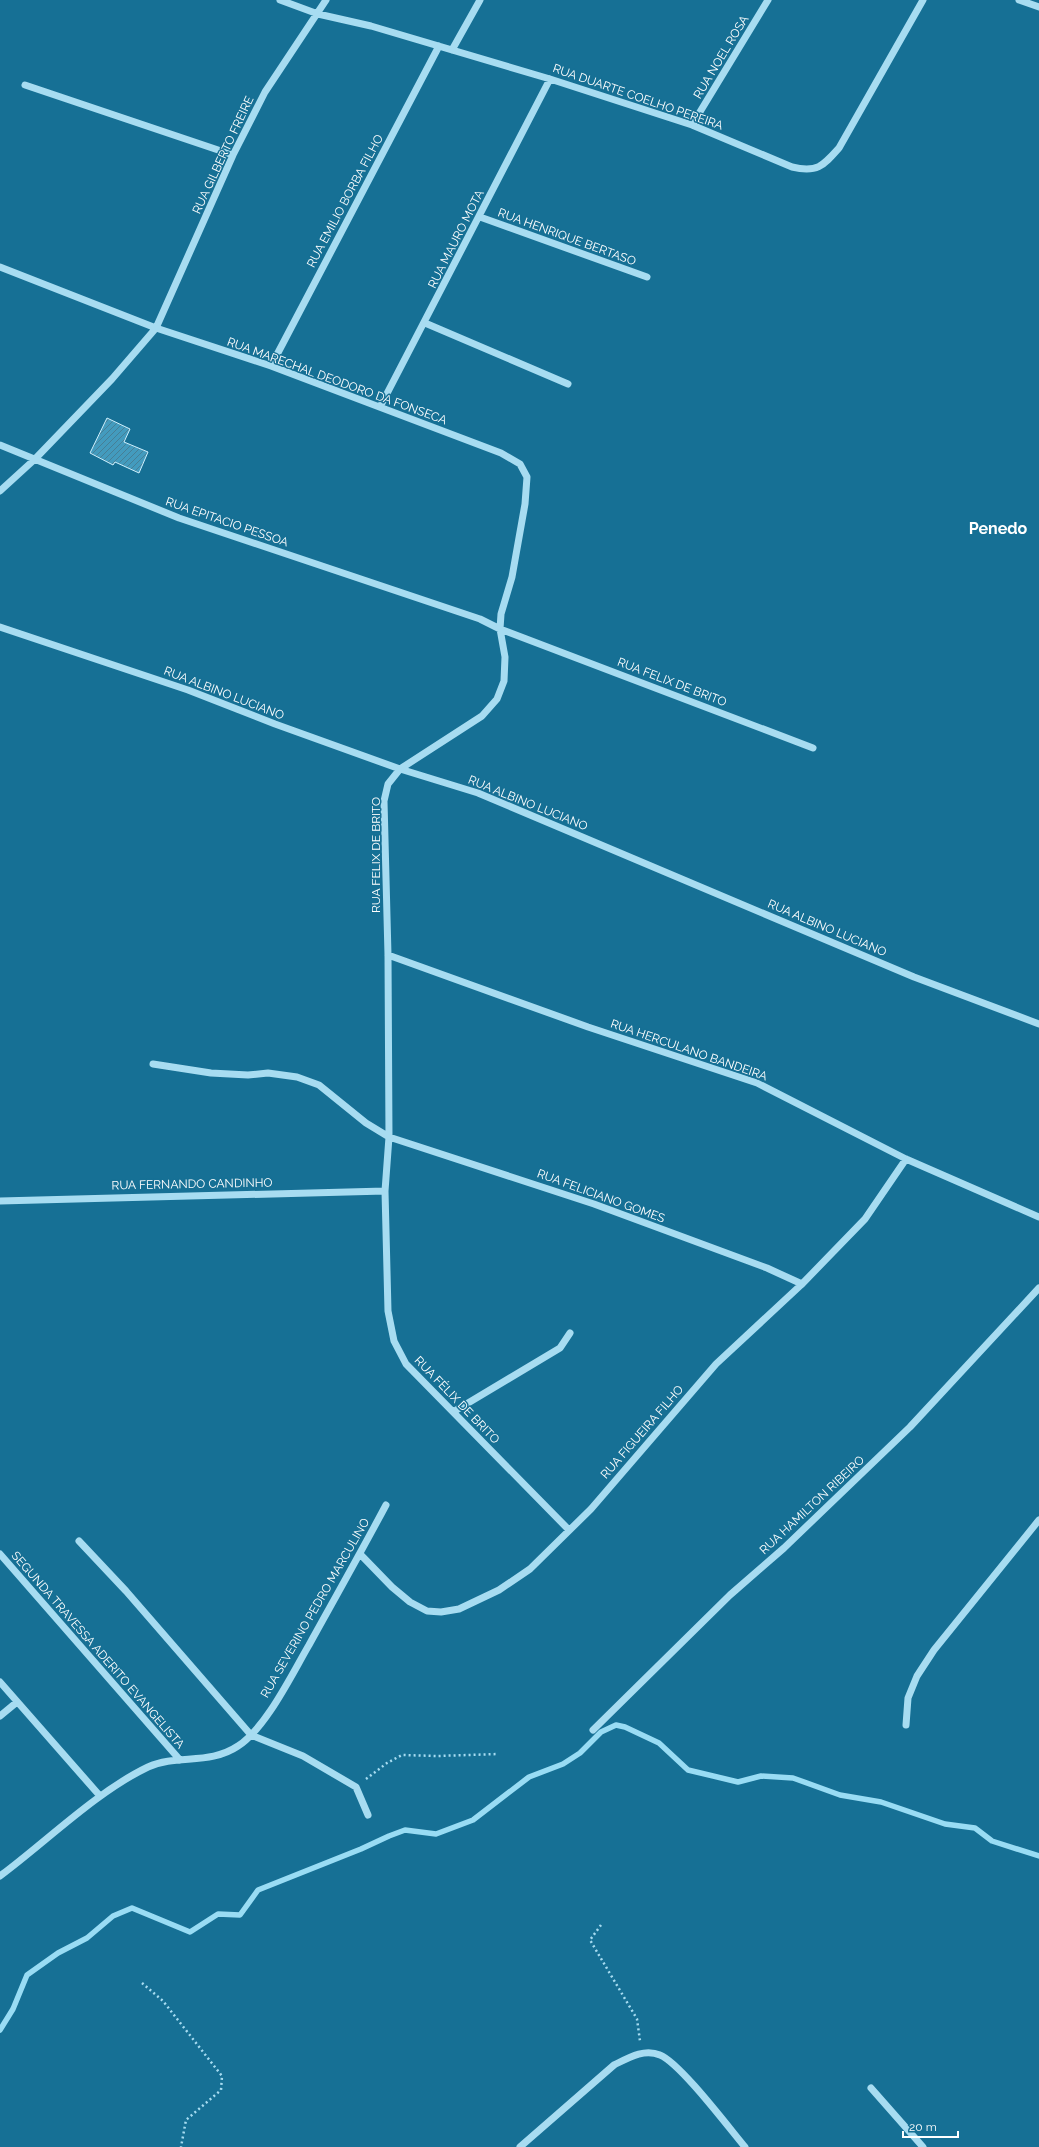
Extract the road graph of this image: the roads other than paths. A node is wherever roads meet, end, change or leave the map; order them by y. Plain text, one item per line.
1 (280, 0) edge
2 (326, 0) edge
3 (480, 0) edge
4 (768, 0) edge
5 (923, 0) edge
6 (1019, 0) edge
7 (1032, 2) edge
8 (1039, 7) edge
9 (318, 14) junction
10 (439, 46) junction
11 (452, 50) junction
12 (550, 79) junction
13 (25, 85) dead end
14 (692, 125) junction
15 (233, 155) junction
16 (480, 217) junction
17 (0, 267) edge
18 (647, 277) dead end
19 (425, 323) junction
20 (156, 328) junction
21 (271, 366) junction
22 (568, 384) dead end
23 (380, 407) junction
24 (0, 445) edge
25 (35, 459) junction
26 (0, 491) edge
27 (501, 614) joint
28 (0, 627) edge
29 (500, 629) junction
30 (813, 748) dead end
31 (400, 769) junction
32 (388, 955) junction
33 (1039, 1024) edge
34 (153, 1064) dead end
35 (389, 1137) junction
36 (906, 1159) junction
37 (385, 1191) junction
38 (0, 1201) edge
39 (1039, 1217) edge
40 (802, 1284) junction
41 (1039, 1288) edge
42 (570, 1333) dead end
43 (453, 1412) junction
44 (386, 1505) dead end
45 (1039, 1520) edge
46 (569, 1530) junction
47 (79, 1541) dead end
48 (0, 1554) edge
49 (360, 1554) junction
50 (0, 1682) edge
51 (16, 1702) junction
52 (0, 1716) edge
53 (906, 1725) dead end
54 (593, 1730) dead end
55 (251, 1735) junction
56 (180, 1760) junction
57 (100, 1796) junction
58 (368, 1815) dead end
59 (0, 1876) edge
60 (871, 2088) dead end
61 (520, 2147) edge
62 (745, 2147) edge
63 (923, 2147) edge

1 - 9 street, RUA DUARTE COELHO PEREIRA
2 - 9 street, RUA GILBERTO FREIRE
3 - 11 street
4 - 14 street, RUA NOEL ROSA
5 - 14 street, RUA DUARTE COELHO PEREIRA
6 - 7 street
7 - 8 street
9 - 10 street, RUA DUARTE COELHO PEREIRA
9 - 15 street, RUA GILBERTO FREIRE
10 - 11 street, RUA DUARTE COELHO PEREIRA
10 - 21 street, RUA EMILIO BORBA FILHO
11 - 12 street, RUA DUARTE COELHO PEREIRA
12 - 14 street, RUA DUARTE COELHO PEREIRA
12 - 16 street, RUA MAURO MOTA
13 - 15 street
15 - 20 street, RUA GILBERTO FREIRE
16 - 18 street, RUA HENRIQUE BERTASO
16 - 19 street, RUA MAURO MOTA
17 - 20 street, RUA MARECHAL DEODORO DA FONSECA
19 - 22 street
19 - 23 street, RUA MAURO MOTA
20 - 21 street, RUA MARECHAL DEODORO DA FONSECA
20 - 25 street, RUA GILBERTO FREIRE
21 - 23 street, RUA MARECHAL DEODORO DA FONSECA
23 - 27 street, RUA MARECHAL DEODORO DA FONSECA
24 - 25 street, RUA EPITACIO PESSOA
25 - 26 street, RUA GILBERTO FREIRE
25 - 29 street, RUA EPITACIO PESSOA
27 - 29 street, RUA FELIX DE BRITO
28 - 31 street, RUA ALBINO LUCIANO
29 - 30 street, RUA FELIX DE BRITO
29 - 31 street, RUA FELIX DE BRITO
31 - 32 street, RUA FELIX DE BRITO
31 - 33 street, RUA ALBINO LUCIANO
32 - 35 street, RUA FELIX DE BRITO
32 - 36 street, RUA HERCULANO BANDEIRA
34 - 35 street, RUA FELICIANO GOMES
35 - 37 street, RUA FÉLIX DE BRITO
35 - 40 street, RUA FELICIANO GOMES
36 - 39 street, RUA HERCULANO BANDEIRA
36 - 40 street, RUA FIGUEIRA FILHO
37 - 38 street, RUA FERNANDO CANDINHO
37 - 43 street, RUA FÉLIX DE BRITO
40 - 46 street, RUA FIGUEIRA FILHO
41 - 54 street, RUA HAMILTON RIBEIRO
42 - 43 street
43 - 46 street, RUA FÉLIX DE BRITO
44 - 49 street, RUA SEVERINO PEDRO MARCULINO
45 - 53 street
46 - 49 street, RUA FIGUEIRA FILHO
47 - 55 street
48 - 56 street, SEGUNDA TRAVESSA ADERITO EVANGELISTA
49 - 55 street, RUA SEVERINO PEDRO MARCULINO
50 - 51 street
51 - 52 street
51 - 57 street
55 - 56 street, RUA SEVERINO PEDRO MARCULINO
55 - 58 street
56 - 57 street, RUA SEVERINO PEDRO MARCULINO
57 - 59 street, RUA SEVERINO PEDRO MARCULINO
60 - 63 street
61 - 62 street

